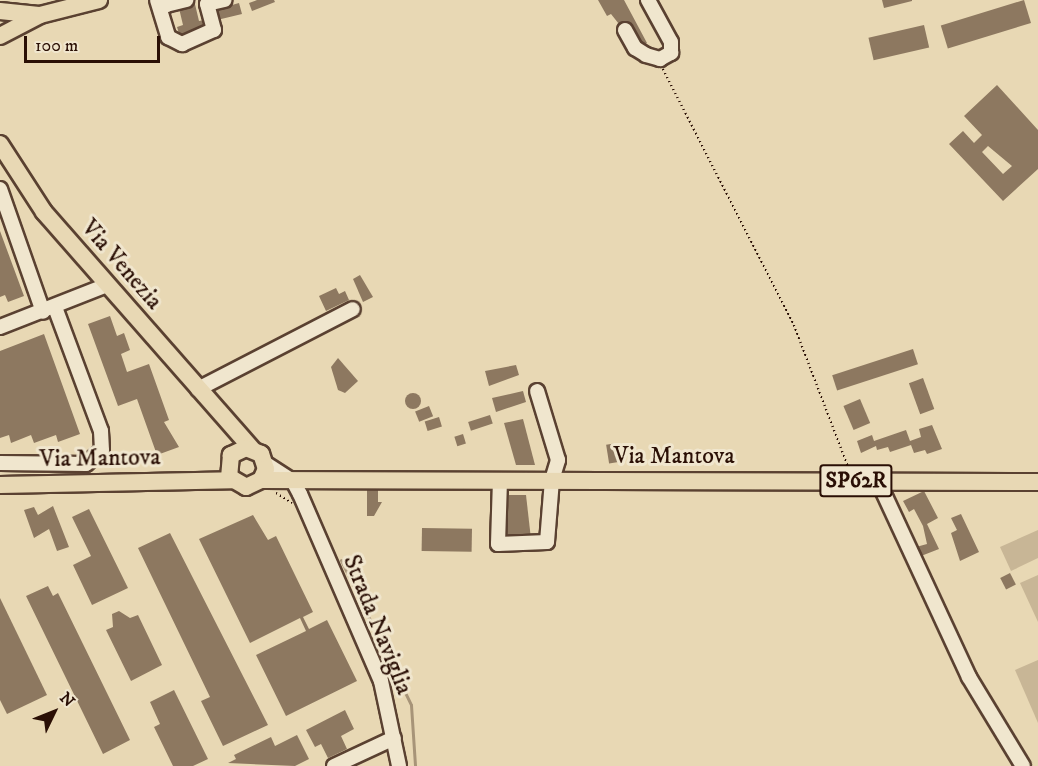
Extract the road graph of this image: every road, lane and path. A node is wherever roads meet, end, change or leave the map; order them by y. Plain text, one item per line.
1 (99, 0) edge
2 (158, 0) edge
3 (186, 0) edge
4 (225, 0) edge
5 (648, 0) edge
6 (0, 11) edge
7 (40, 15) junction
8 (625, 30) dead end
9 (0, 36) edge
10 (657, 59) junction
11 (0, 144) edge
12 (0, 189) edge
13 (107, 285) junction
14 (49, 309) junction
15 (353, 309) dead end
16 (0, 327) edge
17 (198, 389) junction
18 (537, 391) dead end
19 (217, 411) junction
20 (252, 449) junction
21 (0, 463) edge
22 (230, 467) junction
23 (272, 474) junction
24 (500, 480) junction
25 (552, 480) junction
26 (311, 481) junction
27 (854, 481) junction
28 (879, 481) junction
29 (1038, 483) edge
30 (0, 485) edge
31 (394, 738) junction
32 (334, 766) edge
33 (399, 766) edge
34 (1023, 766) edge

1 - 7 main road
2 - 3 street
2 - 4 street
5 - 10 street
6 - 7 main road
7 - 9 main road
8 - 10 street
10 - 27 path
11 - 13 main road, Via Venezia
12 - 14 street
13 - 14 street
13 - 17 main road, Via Venezia
14 - 16 street
14 - 21 street
15 - 17 street
17 - 19 main road, Via Venezia
18 - 25 street
19 - 20 main road, Via Venezia
19 - 22 main road, Via Venezia
20 - 22 main road, Via Mantova
20 - 23 main road, Via Mantova
22 - 23 main road, Via Mantova
22 - 30 main road, Via Mantova
23 - 26 main road, Via Mantova
23 - 26 main road, Via Mantova
23 - 31 street, Strada Naviglia
24 - 25 main road, Via Mantova / SP62R
24 - 25 street
24 - 26 main road, Via Mantova / SP62R
25 - 27 main road, Via Mantova / SP62R
27 - 28 main road, Via Mantova / SP62R
28 - 29 main road, Via Mantova / SP62R
28 - 34 street
31 - 32 street
31 - 33 street, Strada Naviglia

